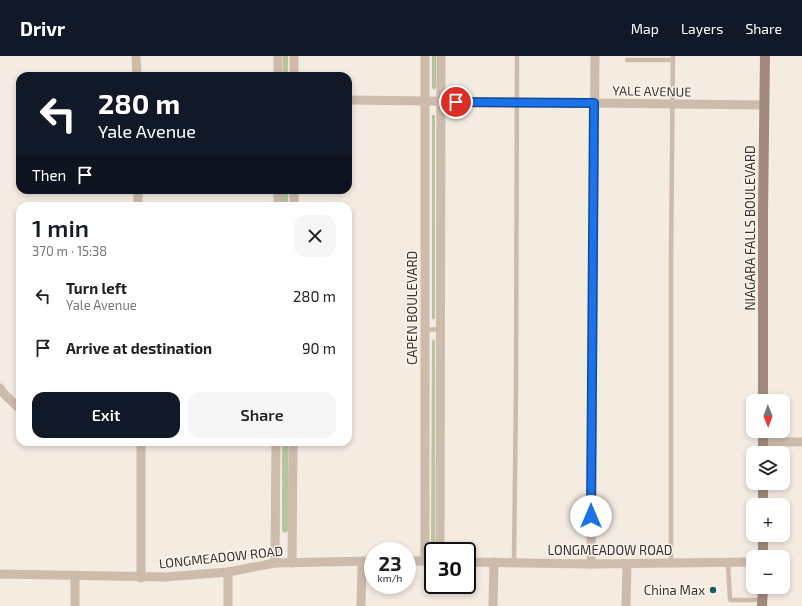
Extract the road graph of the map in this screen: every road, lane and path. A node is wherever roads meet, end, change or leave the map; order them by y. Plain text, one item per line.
1 (136, 56) edge
2 (278, 56) edge
3 (294, 56) edge
4 (425, 56) edge
5 (441, 56) edge
6 (517, 56) edge
7 (595, 56) edge
8 (764, 56) edge
9 (673, 58) edge
10 (627, 60) dead end
11 (137, 72) edge
12 (278, 72) edge
13 (294, 72) edge
14 (352, 100) edge
15 (424, 102) junction
16 (441, 102) junction
17 (517, 102) junction
18 (594, 103) junction
19 (673, 104) junction
20 (764, 105) junction
21 (440, 329) junction
22 (425, 330) junction
23 (0, 388) edge
24 (763, 394) edge
25 (16, 405) edge
26 (763, 438) edge
27 (763, 442) junction
28 (802, 442) edge
29 (141, 446) edge
30 (276, 446) edge
31 (292, 446) edge
32 (763, 446) edge
33 (429, 542) edge
34 (440, 542) edge
35 (362, 561) joint
36 (476, 562) edge
37 (494, 562) junction
38 (746, 562) edge
39 (276, 563) junction
40 (292, 563) junction
41 (514, 563) junction
42 (728, 563) junction
43 (591, 564) junction
44 (626, 564) junction
45 (672, 564) junction
46 (228, 572) junction
47 (0, 574) edge
48 (75, 576) junction
49 (141, 578) junction
50 (763, 603) edge
51 (75, 606) edge
52 (228, 606) edge
53 (361, 606) edge
54 (493, 606) edge
55 (626, 606) edge

1 - 11 street
2 - 12 street
3 - 13 street
4 - 15 street, CAPEN BOULEVARD
5 - 16 street
6 - 17 lane
7 - 18 street
8 - 20 main road, NIAGARA FALLS BOULEVARD
9 - 10 lane
9 - 19 lane
14 - 15 street, YALE AVENUE
15 - 16 street, YALE AVENUE
15 - 22 street, CAPEN BOULEVARD
16 - 17 street, YALE AVENUE
16 - 21 street
17 - 18 street, YALE AVENUE
17 - 41 lane
18 - 19 street, YALE AVENUE
18 - 43 street
19 - 20 street, YALE AVENUE
19 - 45 lane
20 - 24 main road, NIAGARA FALLS BOULEVARD
21 - 22 lane
21 - 34 street
22 - 33 street, CAPEN BOULEVARD
23 - 25 street
26 - 27 main road
27 - 28 street
27 - 32 main road
29 - 49 street
30 - 39 street
31 - 40 street
35 - 40 street, LONGMEADOW ROAD
35 - 53 street
36 - 37 street, LONGMEADOW ROAD
37 - 41 street, LONGMEADOW ROAD
37 - 54 street
38 - 42 street, LONGMEADOW ROAD
39 - 40 street, LONGMEADOW ROAD
39 - 46 street, LONGMEADOW ROAD
41 - 43 street, LONGMEADOW ROAD
42 - 45 street, LONGMEADOW ROAD
42 - 50 lane
43 - 44 street, LONGMEADOW ROAD
44 - 45 street, LONGMEADOW ROAD
44 - 55 street
46 - 49 street, LONGMEADOW ROAD
46 - 52 street
47 - 48 street, LONGMEADOW ROAD
48 - 49 street, LONGMEADOW ROAD
48 - 51 street

